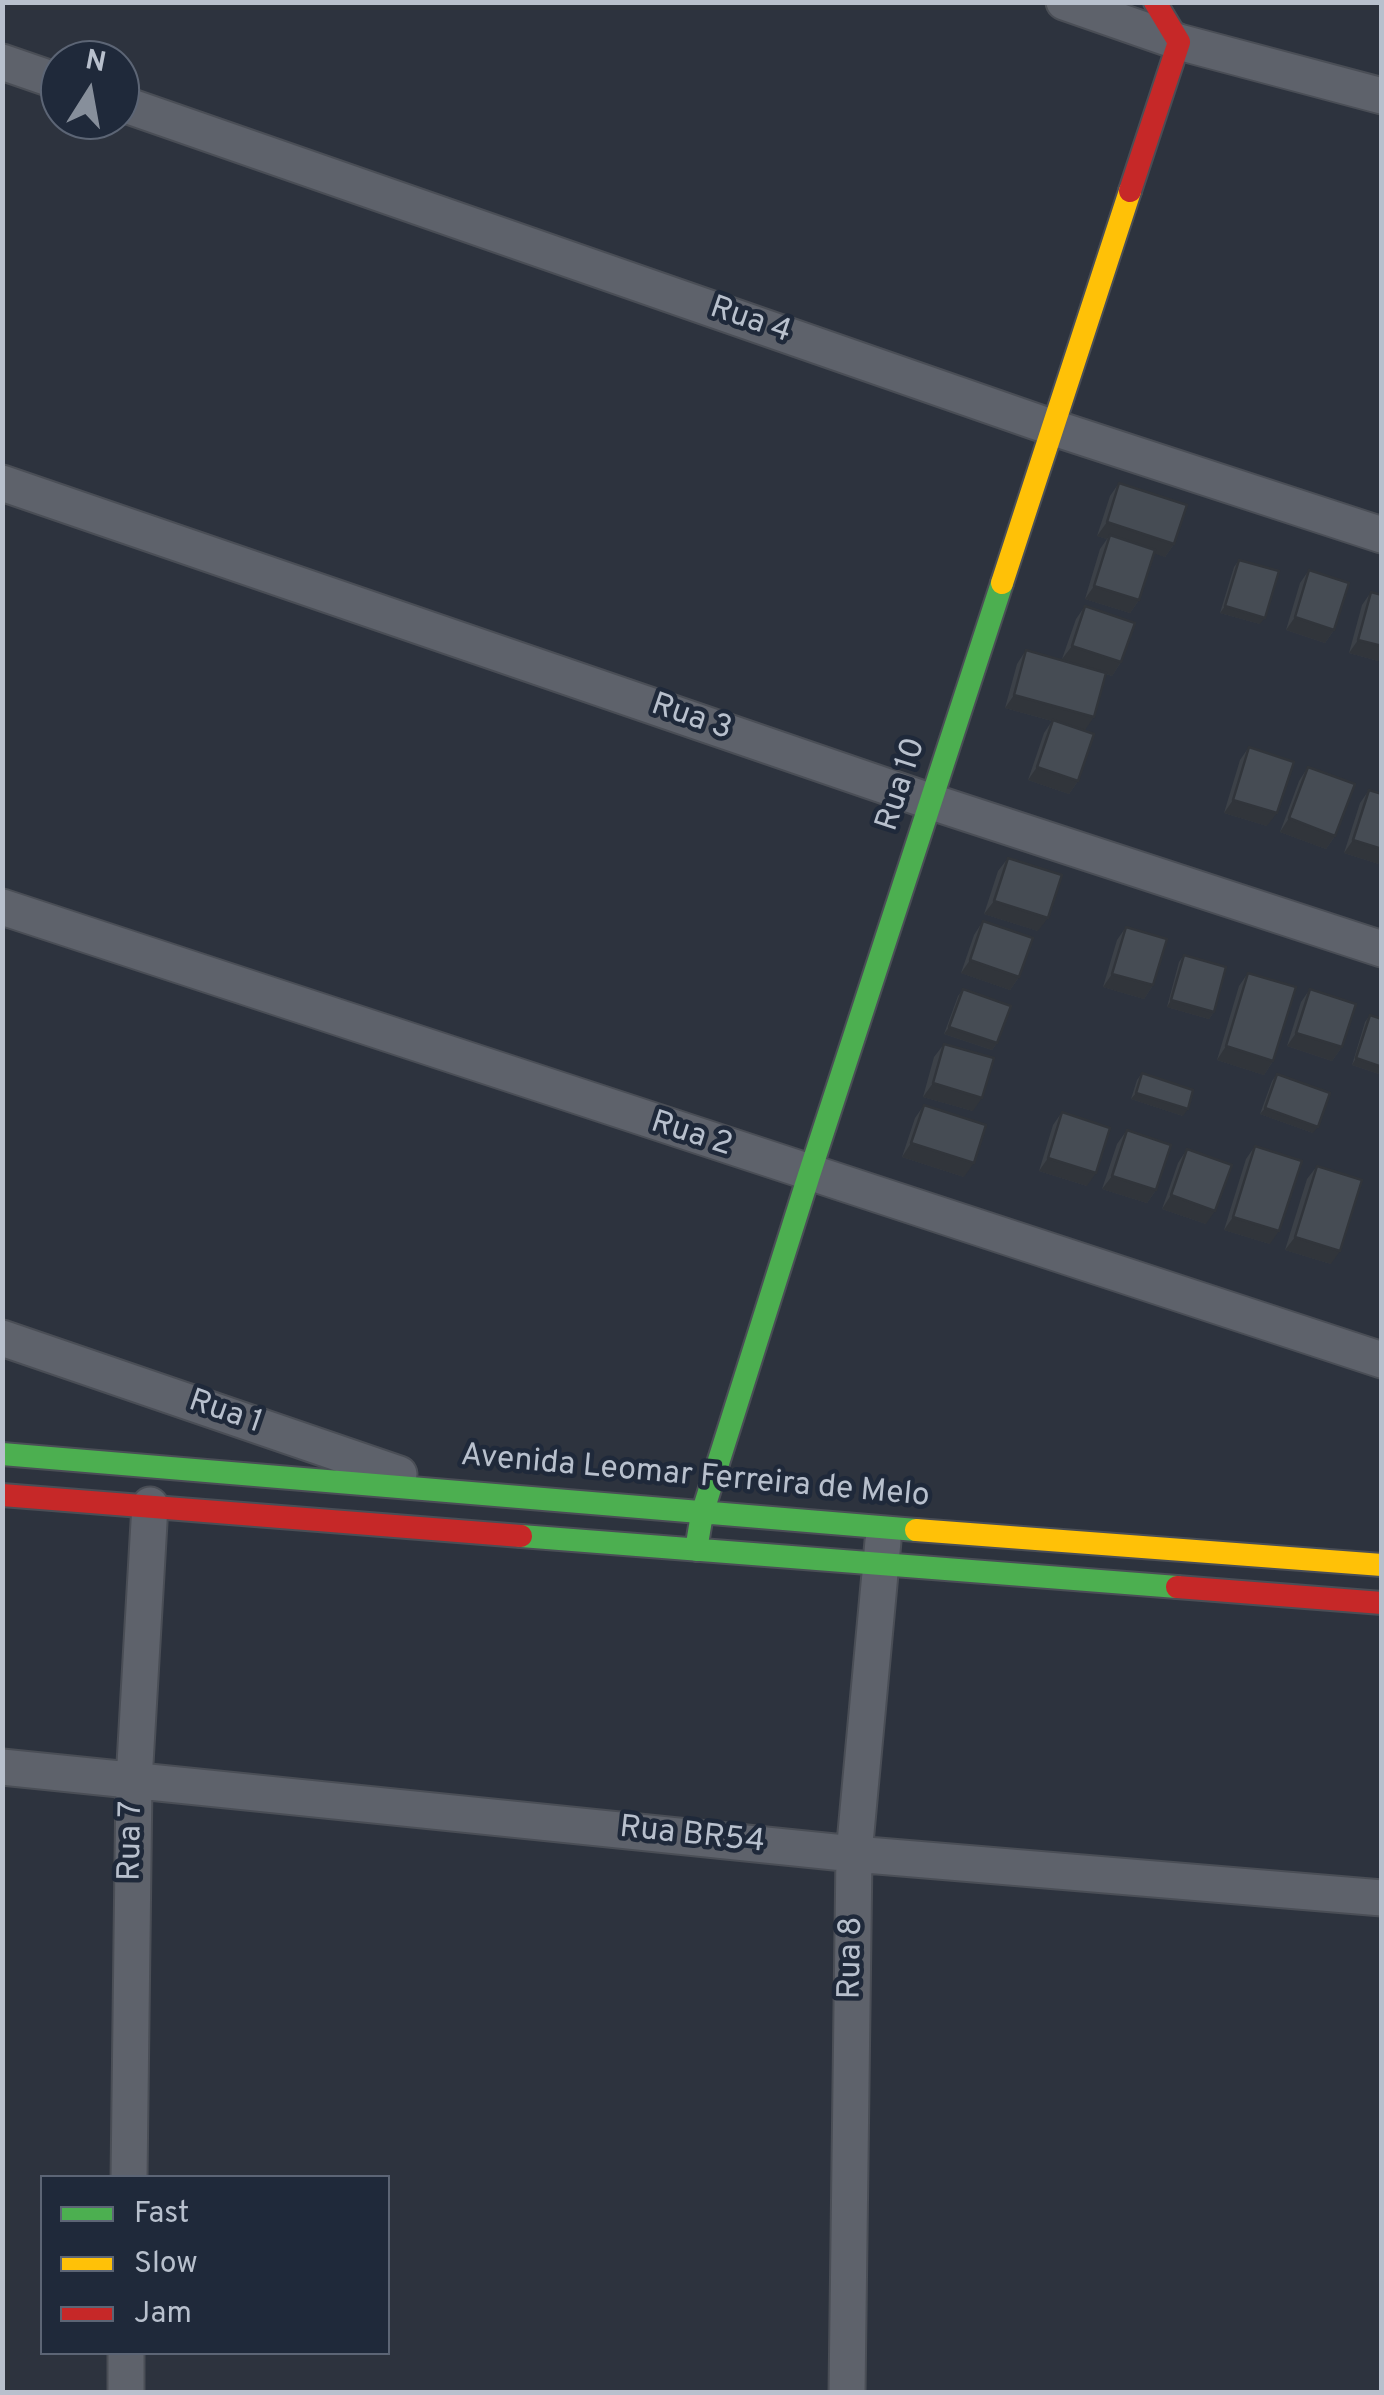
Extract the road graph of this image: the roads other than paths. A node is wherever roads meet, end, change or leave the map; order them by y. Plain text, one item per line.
1 (1064, 2) edge
2 (1155, 2) edge
3 (1179, 42) junction
4 (2, 62) edge
5 (40, 75) edge
6 (1382, 96) edge
7 (140, 109) edge
8 (1051, 427) junction
9 (2, 483) edge
10 (1382, 535) edge
11 (932, 802) junction
12 (2, 907) edge
13 (1382, 949) edge
14 (808, 1174) junction
15 (2, 1338) edge
16 (1382, 1360) edge
17 (2, 1454) edge
18 (447, 1490) junction
19 (2, 1495) edge
20 (150, 1505) junction
21 (702, 1514) junction
22 (883, 1525) junction
23 (696, 1550) junction
24 (1382, 1565) edge
25 (882, 1566) junction
26 (1382, 1603) edge
27 (2, 1768) edge
28 (134, 1781) junction
29 (854, 1854) junction
30 (1382, 1898) edge
31 (128, 2175) edge
32 (126, 2355) edge
33 (126, 2392) edge
34 (848, 2392) edge

1 - 3 street
2 - 3 street
3 - 6 street
3 - 8 street, Rua 10
4 - 5 street
7 - 8 street, Rua 4
8 - 10 street, Rua 4
8 - 11 street, Rua 10
9 - 11 street, Rua 3
11 - 13 street, Rua 3
11 - 14 street, Rua 10
12 - 14 street, Rua 2
14 - 16 street, Rua 2
14 - 21 street, Rua 10
15 - 18 street, Rua 1
17 - 18 street, Avenida Leomar Ferreira de Melo
18 - 21 street, Avenida Leomar Ferreira de Melo
19 - 20 street
20 - 23 street
20 - 28 street, Rua 7
21 - 22 street, Avenida Leomar Ferreira de Melo
21 - 23 street, Rua 10
22 - 24 street, Avenida Leomar Ferreira de Melo
22 - 25 street, Rua 8
23 - 25 street
25 - 26 street
25 - 29 street, Rua 8
27 - 28 street, Rua BR54
28 - 29 street, Rua BR54
28 - 31 street, Rua 7
29 - 30 street, Rua BR54
29 - 34 street, Rua 8
32 - 33 street

